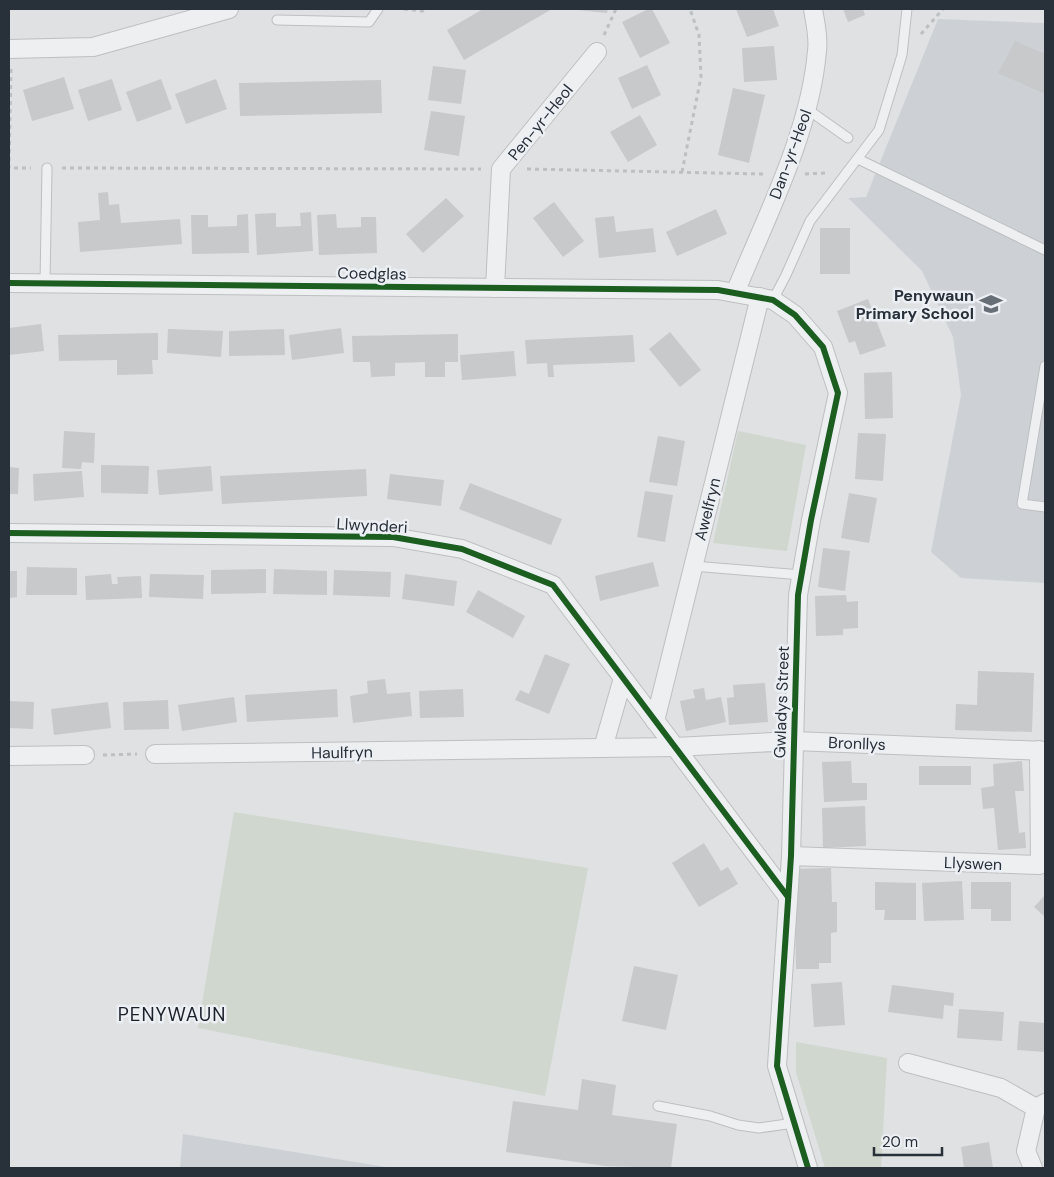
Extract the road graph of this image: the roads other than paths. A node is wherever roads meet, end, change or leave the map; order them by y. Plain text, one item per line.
1 (229, 9) edge
2 (378, 9) edge
3 (813, 9) edge
4 (907, 9) edge
5 (277, 20) dead end
6 (10, 49) edge
7 (597, 52) road end
8 (807, 109) junction
9 (848, 138) dead end
10 (858, 159) junction
11 (47, 168) road end
12 (1045, 250) edge
13 (9, 283) edge
14 (45, 283) junction
15 (495, 288) junction
16 (735, 293) junction
17 (766, 298) junction
18 (1045, 366) edge
19 (1045, 507) edge
20 (9, 533) edge
21 (693, 566) junction
22 (802, 575) junction
23 (623, 678) junction
24 (655, 721) junction
25 (794, 741) junction
26 (675, 747) junction
27 (603, 748) junction
28 (1042, 751) edge
29 (155, 754) road end
30 (85, 755) road end
31 (9, 756) edge
32 (790, 856) junction
33 (788, 897) junction
34 (908, 1063) dead end
35 (1041, 1105) edge
36 (658, 1106) dead end
37 (794, 1124) junction
38 (808, 1168) edge
39 (1033, 1168) edge

1 - 6 street
2 - 5 lane
3 - 8 street, Dan-yr-Heol
4 - 10 lane
7 - 15 street, Pen-yr-Heol
8 - 9 lane
8 - 16 street, Dan-yr-Heol
10 - 12 lane
10 - 17 lane
11 - 14 lane
13 - 14 street, Coedglas
14 - 15 street, Coedglas
15 - 16 street, Coedglas
16 - 17 street, Gwladys Street
17 - 21 street, Awelfryn
17 - 22 street, Gwladys Street
18 - 19 lane
20 - 23 street, Llwynderi
21 - 22 lane
21 - 24 street, Awelfryn
22 - 25 street, Gwladys Street
23 - 24 street, Llwynderi
23 - 27 street
24 - 26 street, Llwynderi
25 - 26 street, Bronllys
25 - 28 street, Bronllys
25 - 32 street, Gwladys Street
26 - 27 street, Haulfryn
26 - 33 street, Llwynderi
27 - 29 street, Haulfryn
28 - 32 street, Llyswen
30 - 31 street
32 - 33 street, Gwladys Street
33 - 37 street, Gwladys Street
34 - 35 street
35 - 39 street
36 - 37 lane
37 - 38 street, Gwladys Street

